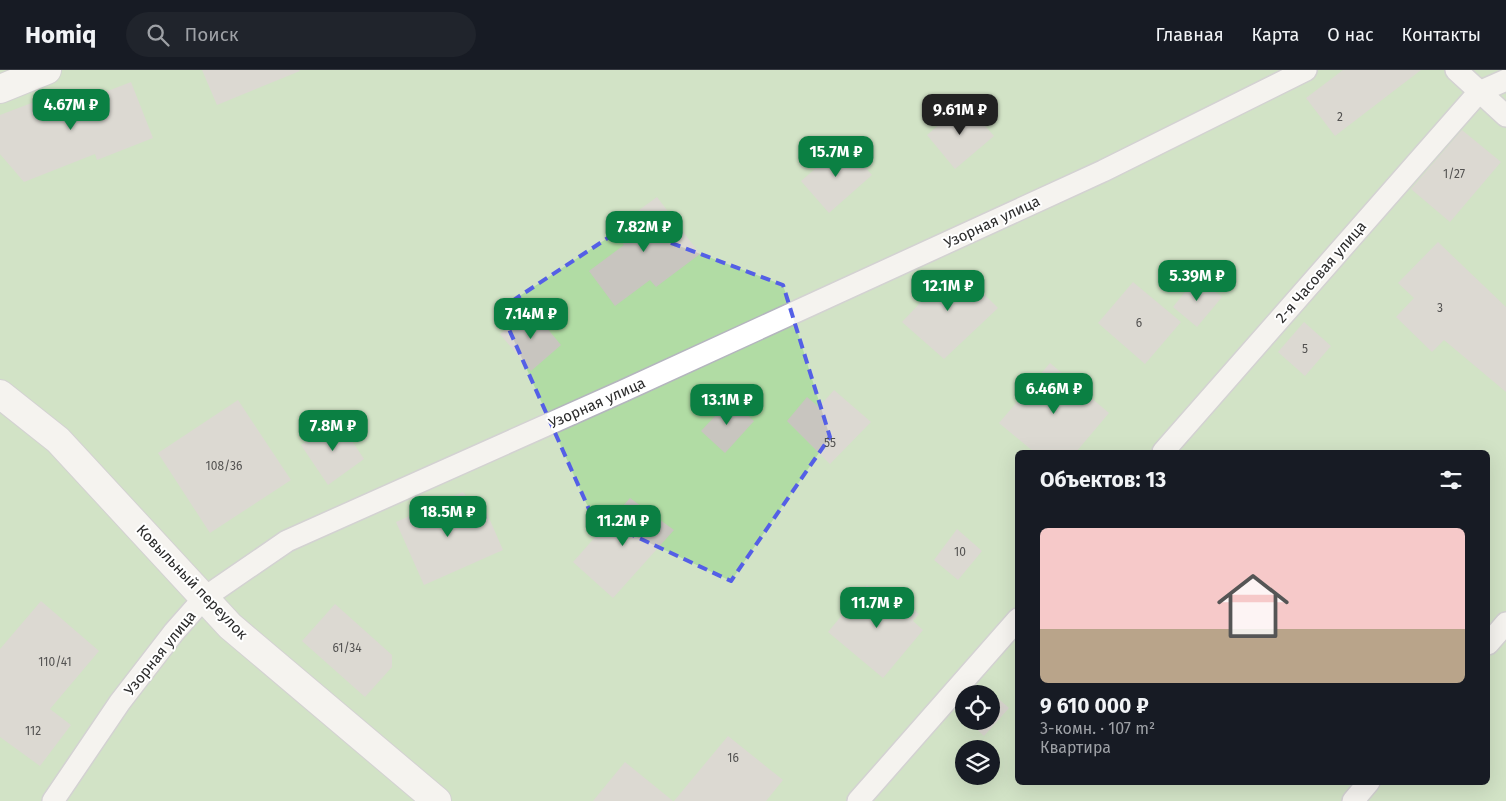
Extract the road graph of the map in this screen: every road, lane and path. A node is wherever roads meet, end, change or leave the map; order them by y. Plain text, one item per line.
1 (47, 70) edge
2 (1306, 70) edge
3 (1456, 70) edge
4 (1506, 80) edge
5 (0, 89) edge
6 (1479, 92) junction
7 (1506, 116) edge
8 (0, 394) edge
9 (1165, 450) edge
10 (204, 598) junction
11 (1015, 622) edge
12 (1506, 623) edge
13 (1490, 642) edge
14 (1366, 785) edge
15 (53, 801) edge
16 (437, 801) edge
17 (858, 801) edge
18 (1353, 801) edge

1 - 5 street
2 - 10 lane, Узорная улица
3 - 6 lane
4 - 6 lane
6 - 7 lane
6 - 9 lane, 2-я Часовая улица
8 - 10 street, Ковыльный переулок
10 - 15 lane, Узорная улица
10 - 16 street, Ковыльный переулок
11 - 17 lane
12 - 13 lane
14 - 18 lane

